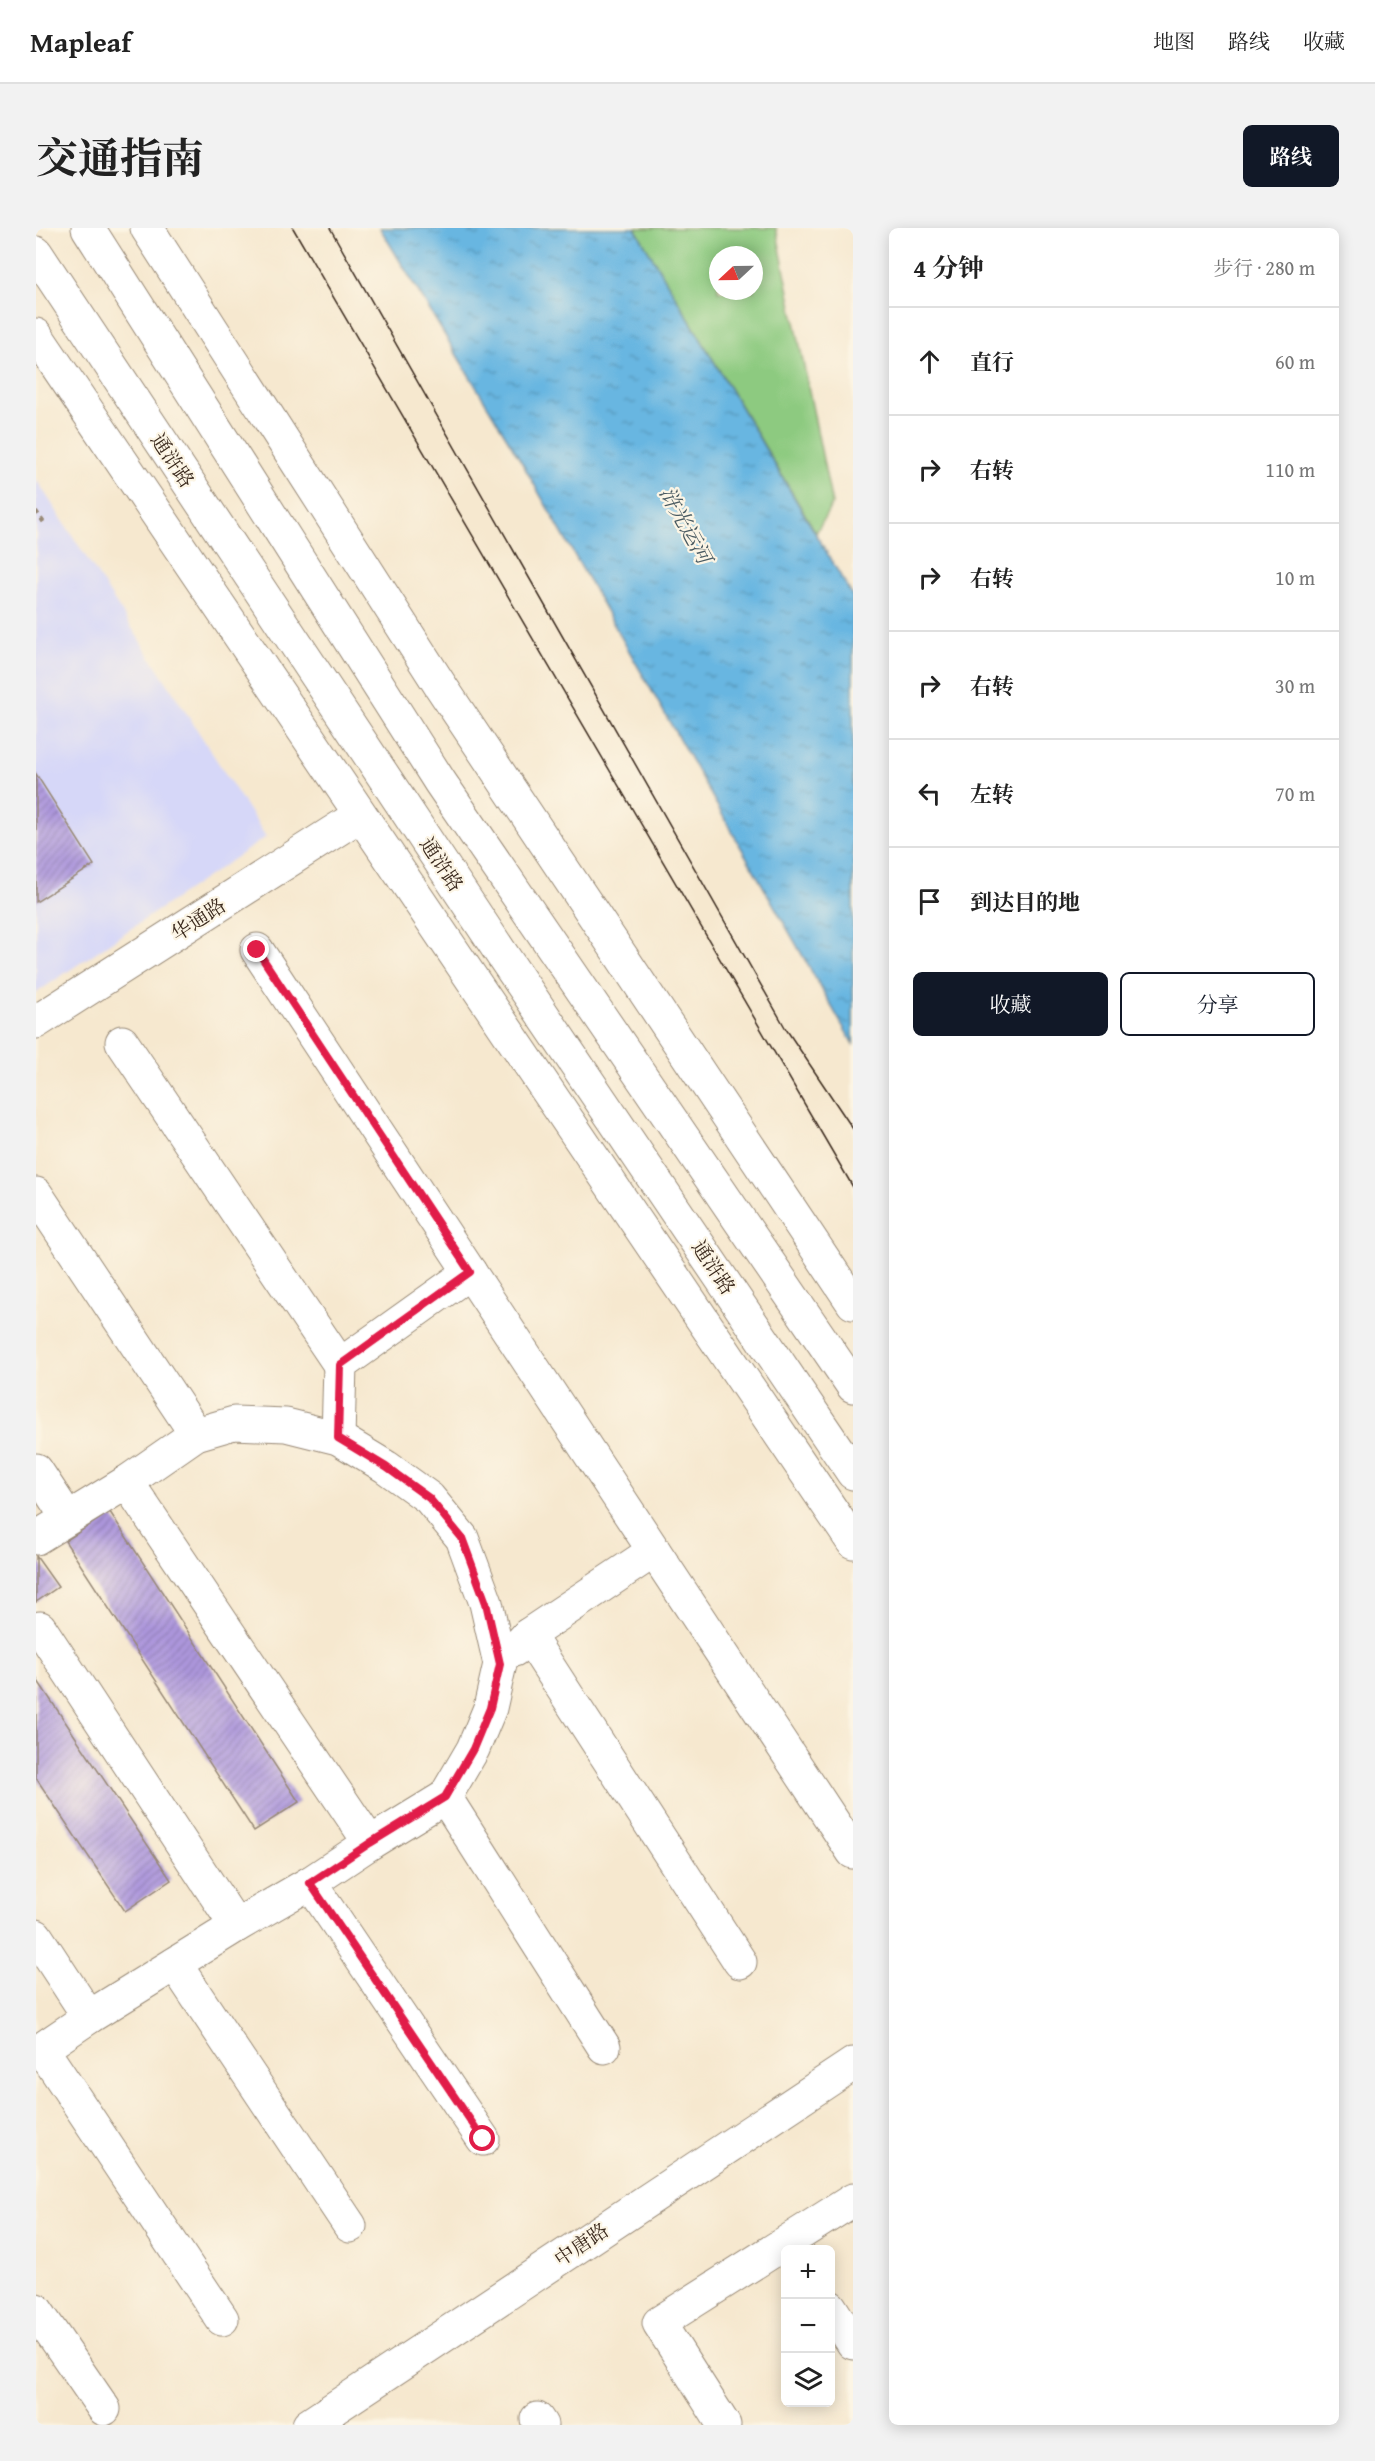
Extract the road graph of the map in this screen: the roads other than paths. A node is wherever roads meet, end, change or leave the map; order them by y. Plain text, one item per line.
1 (88, 228) edge
2 (147, 228) edge
3 (36, 253) edge
4 (36, 334) edge
5 (360, 815) junction
6 (257, 950) dead end
7 (36, 1022) edge
8 (122, 1042) dead end
9 (36, 1194) edge
10 (470, 1272) junction
11 (853, 1303) edge
12 (340, 1365) junction
13 (853, 1386) edge
14 (196, 1434) junction
15 (338, 1438) junction
16 (36, 1470) edge
17 (853, 1473) edge
18 (127, 1482) junction
19 (67, 1517) junction
20 (36, 1538) edge
21 (853, 1542) edge
22 (654, 1551) junction
23 (40, 1628) dead end
24 (528, 1635) junction
25 (500, 1664) junction
26 (445, 1797) junction
27 (370, 1843) junction
28 (853, 1852) edge
29 (310, 1883) junction
30 (236, 1926) junction
31 (36, 1936) edge
32 (740, 1962) dead end
33 (175, 1964) junction
34 (89, 2017) junction
35 (604, 2047) dead end
36 (39, 2051) edge
37 (853, 2064) edge
38 (483, 2139) dead end
39 (853, 2200) edge
40 (350, 2226) dead end
41 (792, 2245) edge
42 (781, 2251) edge
43 (36, 2310) edge
44 (835, 2314) edge
45 (222, 2319) dead end
46 (853, 2343) edge
47 (104, 2409) dead end
48 (309, 2425) edge
49 (724, 2425) edge

1 - 13 main road
2 - 11 main road
3 - 17 main road, 通浒路
4 - 5 main road, 通浒路
5 - 7 main road, 华通路
5 - 21 main road, 通浒路
6 - 10 main road
8 - 12 main road
9 - 14 main road
10 - 12 main road
10 - 22 main road
12 - 15 main road
14 - 15 main road
14 - 18 main road
15 - 25 main road
16 - 19 main road
18 - 19 main road
18 - 27 main road
19 - 20 main road
22 - 24 main road
22 - 28 main road
23 - 30 main road
24 - 25 main road
24 - 32 main road
25 - 26 main road
26 - 27 main road
26 - 35 main road
27 - 29 main road
29 - 30 main road
29 - 38 main road
30 - 33 main road
31 - 34 main road
33 - 34 main road
33 - 40 main road
34 - 36 main road
36 - 45 main road
37 - 48 main road, 中唐路
39 - 41 main road
42 - 49 main road
43 - 47 main road
44 - 46 main road

